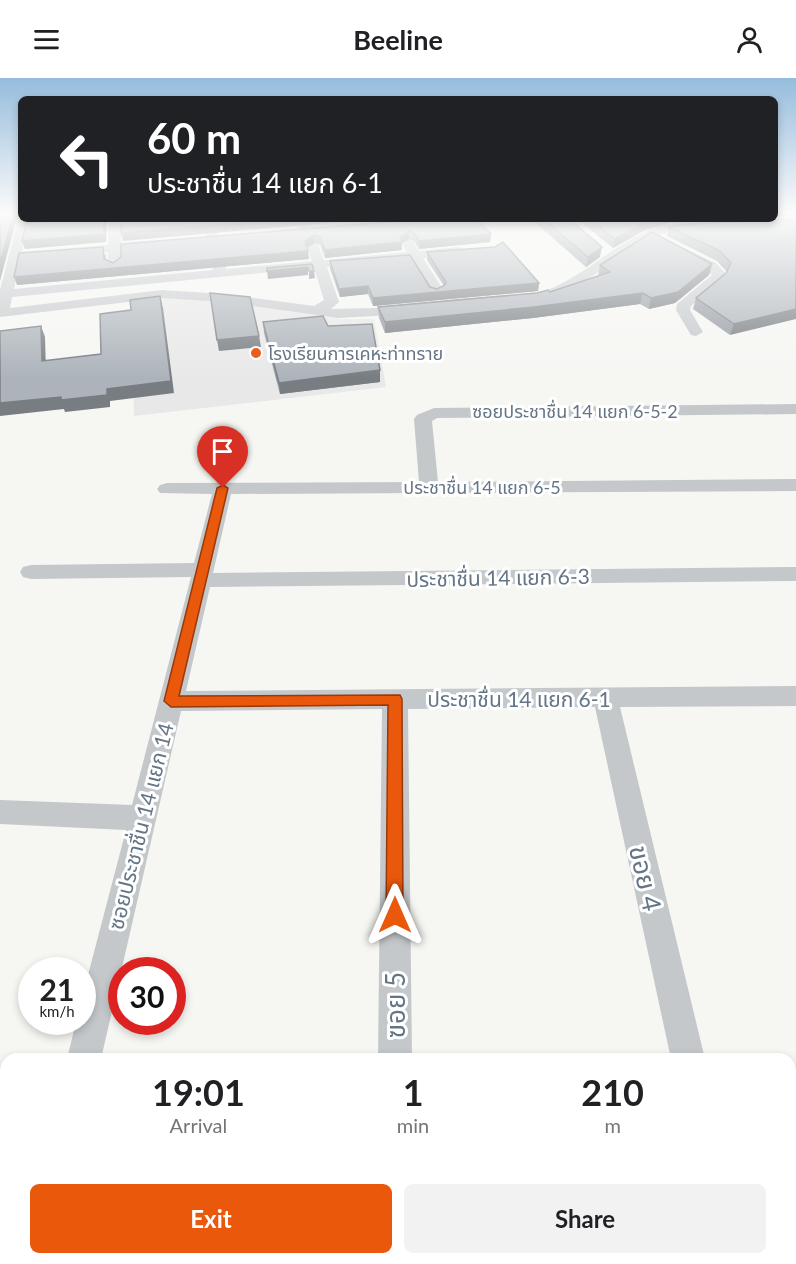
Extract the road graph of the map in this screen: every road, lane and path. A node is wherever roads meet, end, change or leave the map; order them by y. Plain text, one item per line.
1 (8, 267) edge
2 (114, 267) edge
3 (219, 267) edge
4 (283, 267) edge
5 (321, 267) edge
6 (422, 267) edge
7 (591, 267) edge
8 (712, 267) edge
9 (220, 273) junction
10 (114, 283) junction
11 (437, 291) edge
12 (3, 293) edge
13 (378, 297) edge
14 (224, 298) junction
15 (524, 299) edge
16 (332, 302) junction
17 (429, 308) edge
18 (316, 311) junction
19 (1, 313) edge
20 (696, 332) dead end
21 (796, 410) edge
22 (796, 485) edge
23 (429, 487) junction
24 (223, 488) junction
25 (167, 489) dead end
26 (31, 572) dead end
27 (796, 574) edge
28 (201, 575) junction
29 (796, 696) edge
30 (605, 698) junction
31 (395, 699) junction
32 (171, 701) junction
33 (0, 812) edge
34 (142, 818) junction
35 (85, 1053) edge
36 (395, 1053) edge
37 (687, 1053) edge

1 - 12 street
2 - 10 street
3 - 9 street
4 - 9 street
5 - 16 street
6 - 11 street
7 - 15 street
8 - 20 street
9 - 10 street
9 - 14 street
10 - 12 street
12 - 19 street
13 - 16 street
14 - 18 street
14 - 19 street
16 - 18 street
17 - 18 street
21 - 23 street, ซอยประชาชื่น 14 แยก 6-5-2
22 - 23 street, ประชาชื่น 14 แยก 6-5
23 - 24 street, ประชาชื่น 14 แยก 6-5
24 - 25 street, ประชาชื่น 14 แยก 6-5
24 - 28 street, ซอยประชาชื่น 14 แยก 14
26 - 28 street, ประชาชื่น 14 แยก 6-3
27 - 28 street, ประชาชื่น 14 แยก 6-3
28 - 32 street, ซอยประชาชื่น 14 แยก 14
29 - 30 street, ประชาชื่น 14 แยก 6-1
30 - 31 street, ประชาชื่น 14 แยก 6-1
30 - 37 street, ขอย 4
31 - 32 street, ประชาชื่น 14 แยก 6-1
31 - 36 street, ฃอย 5
32 - 34 street, ซอยประชาชื่น 14 แยก 14
33 - 34 street
34 - 35 street, ซอยประชาชื่น 14 แยก 14

